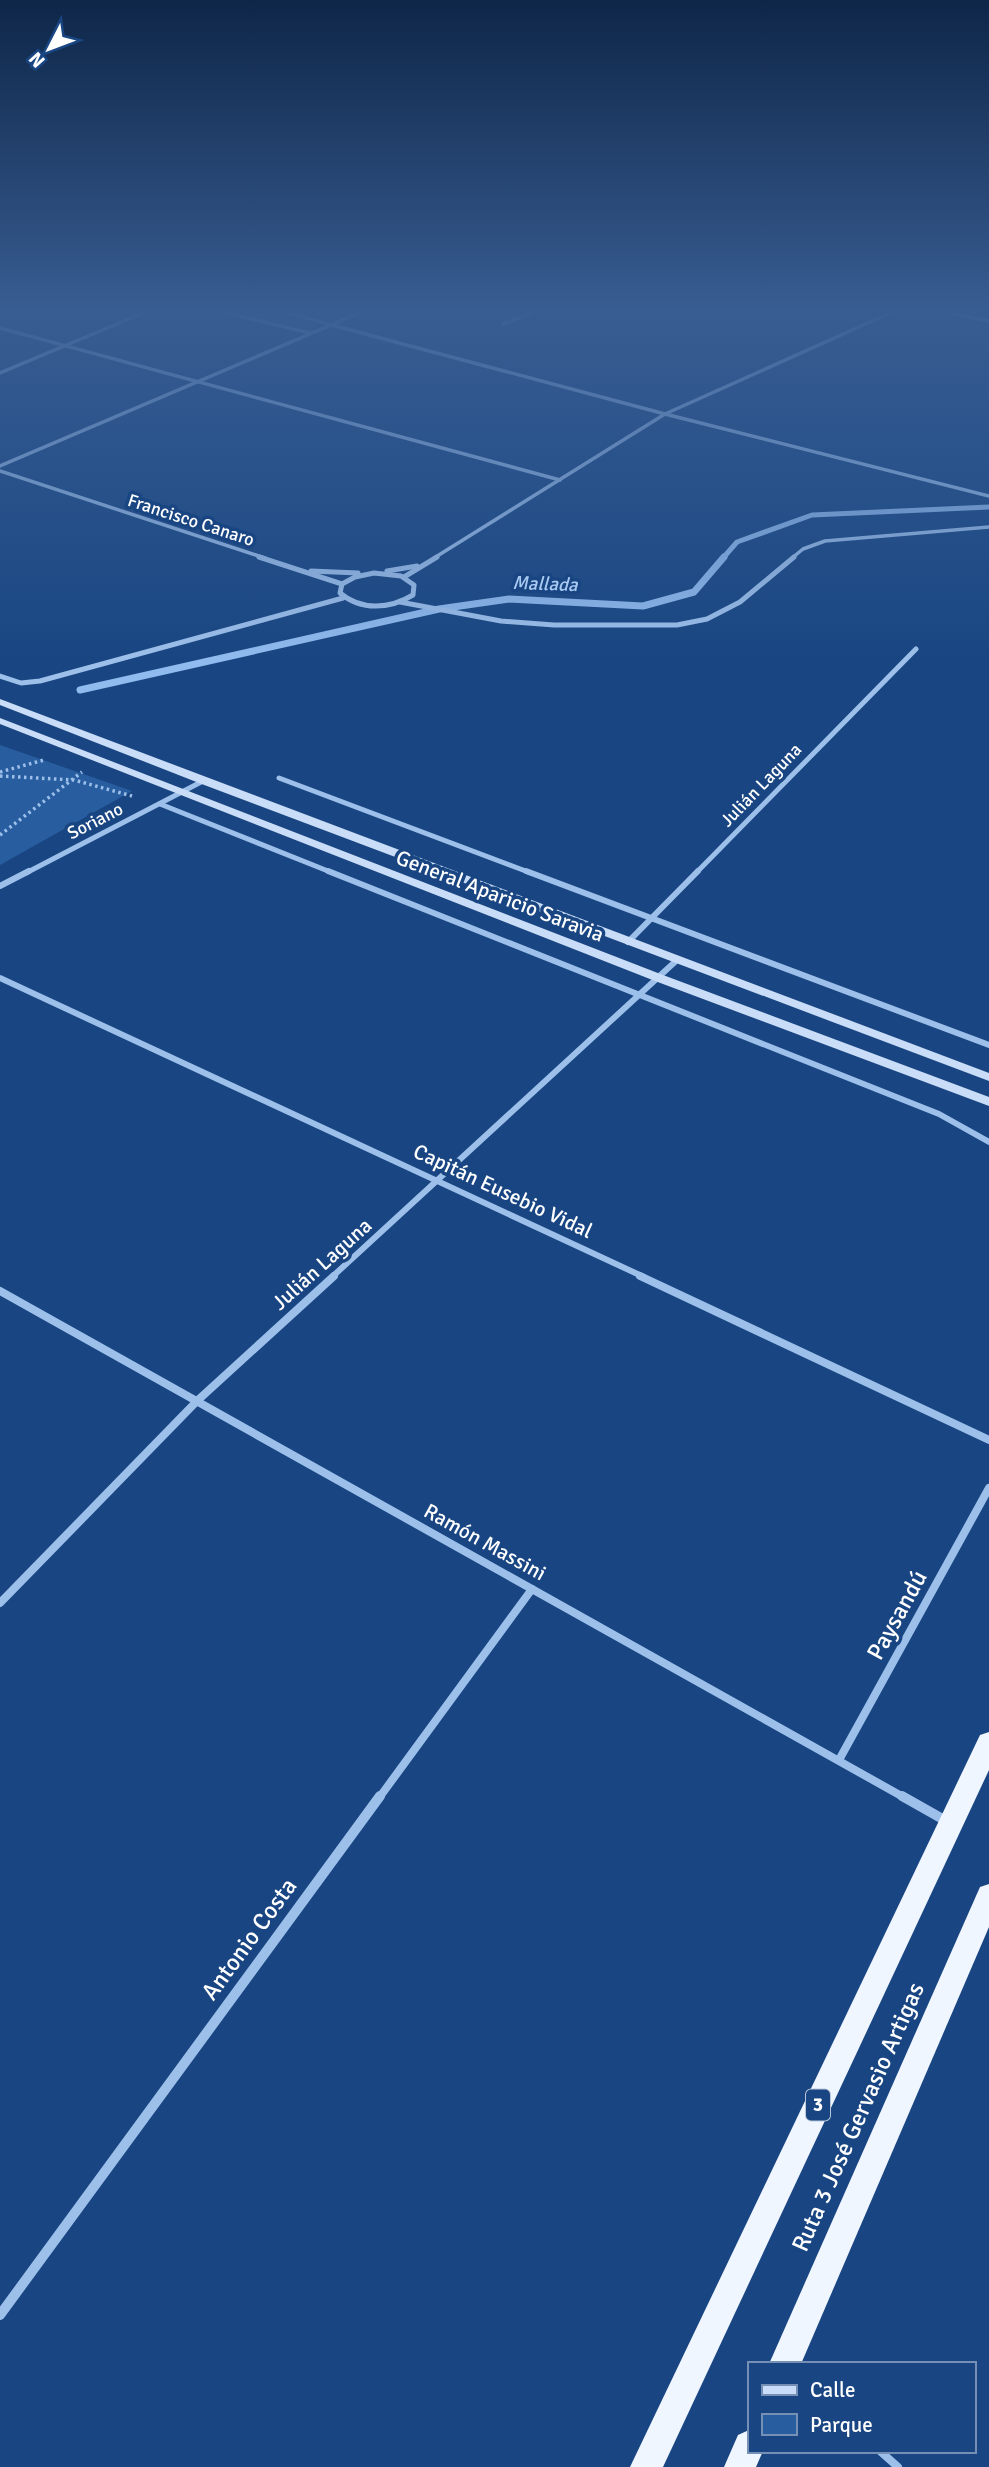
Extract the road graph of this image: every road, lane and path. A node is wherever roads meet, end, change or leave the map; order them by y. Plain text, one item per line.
1 (89, 428) edge
2 (371, 428) edge
3 (643, 428) edge
4 (721, 428) edge
5 (0, 466) edge
6 (0, 471) edge
7 (560, 480) junction
8 (989, 493) edge
9 (989, 527) edge
10 (431, 562) junction
11 (294, 570) junction
12 (374, 573) junction
13 (404, 577) junction
14 (342, 584) junction
15 (413, 594) junction
16 (344, 598) junction
17 (400, 602) junction
18 (419, 607) junction
19 (916, 649) dead end
20 (3, 677) edge
21 (0, 702) edge
22 (0, 721) edge
23 (56, 759) dead end
24 (86, 767) dead end
25 (0, 774) edge
26 (279, 778) dead end
27 (75, 780) junction
28 (203, 781) junction
29 (182, 793) junction
30 (160, 804) junction
31 (0, 835) edge
32 (0, 886) edge
33 (651, 919) junction
34 (628, 942) junction
35 (677, 960) junction
36 (0, 978) edge
37 (659, 978) junction
38 (640, 995) junction
39 (989, 1045) edge
40 (989, 1077) edge
41 (989, 1102) edge
42 (989, 1142) edge
43 (440, 1181) junction
44 (0, 1291) edge
45 (197, 1401) junction
46 (989, 1440) edge
47 (989, 1488) edge
48 (532, 1588) junction
49 (0, 1603) edge
50 (989, 1743) edge
51 (839, 1760) junction
52 (952, 1824) junction
53 (989, 1896) edge
54 (0, 2315) edge
55 (786, 2362) edge
56 (882, 2453) edge
57 (646, 2467) edge
58 (898, 2467) edge

1 - 5 street
2 - 7 street
3 - 7 street
4 - 8 street
6 - 11 street, Francisco Canaro
7 - 10 street
9 - 18 street
10 - 12 street
10 - 13 street
11 - 12 street
11 - 14 street
12 - 13 street
12 - 14 street
13 - 15 street
14 - 16 street
15 - 17 street
15 - 18 street
16 - 17 street
16 - 20 street
17 - 18 street
19 - 33 street, Julián Laguna
21 - 28 main road, General Aparicio Saravia
22 - 29 main road, General Aparicio Saravia
23 - 25 path
24 - 27 path
25 - 27 path
26 - 33 street, General Aparicio Saravia
27 - 30 path
27 - 31 path
28 - 29 street, Soriano
28 - 34 main road, General Aparicio Saravia
29 - 30 street, Soriano
29 - 37 main road, General Aparicio Saravia
30 - 32 street, Soriano
30 - 38 street, General Aparicio Saravia
33 - 34 street, Julián Laguna
33 - 39 street, General Aparicio Saravia
34 - 35 main road, General Aparicio Saravia
35 - 37 street, Julián Laguna
35 - 40 main road, General Aparicio Saravia
36 - 43 street, Capitán Eusebio Vidal
37 - 38 street, Julián Laguna
37 - 41 main road, General Aparicio Saravia
38 - 42 street, General Aparicio Saravia
38 - 43 street, Julián Laguna
43 - 45 street, Julián Laguna
43 - 46 street, Capitán Eusebio Vidal
44 - 45 street, Ramón Massini
45 - 48 street, Ramón Massini
45 - 49 street, Julián Laguna
47 - 51 street, Paysandú
48 - 51 street, Ramón Massini
48 - 54 street, Antonio Costa
50 - 52 highway, 3
51 - 52 street, Ramón Massini
52 - 57 highway, 3
53 - 55 highway, Ruta 3 José Gervasio Artigas
56 - 58 lane

